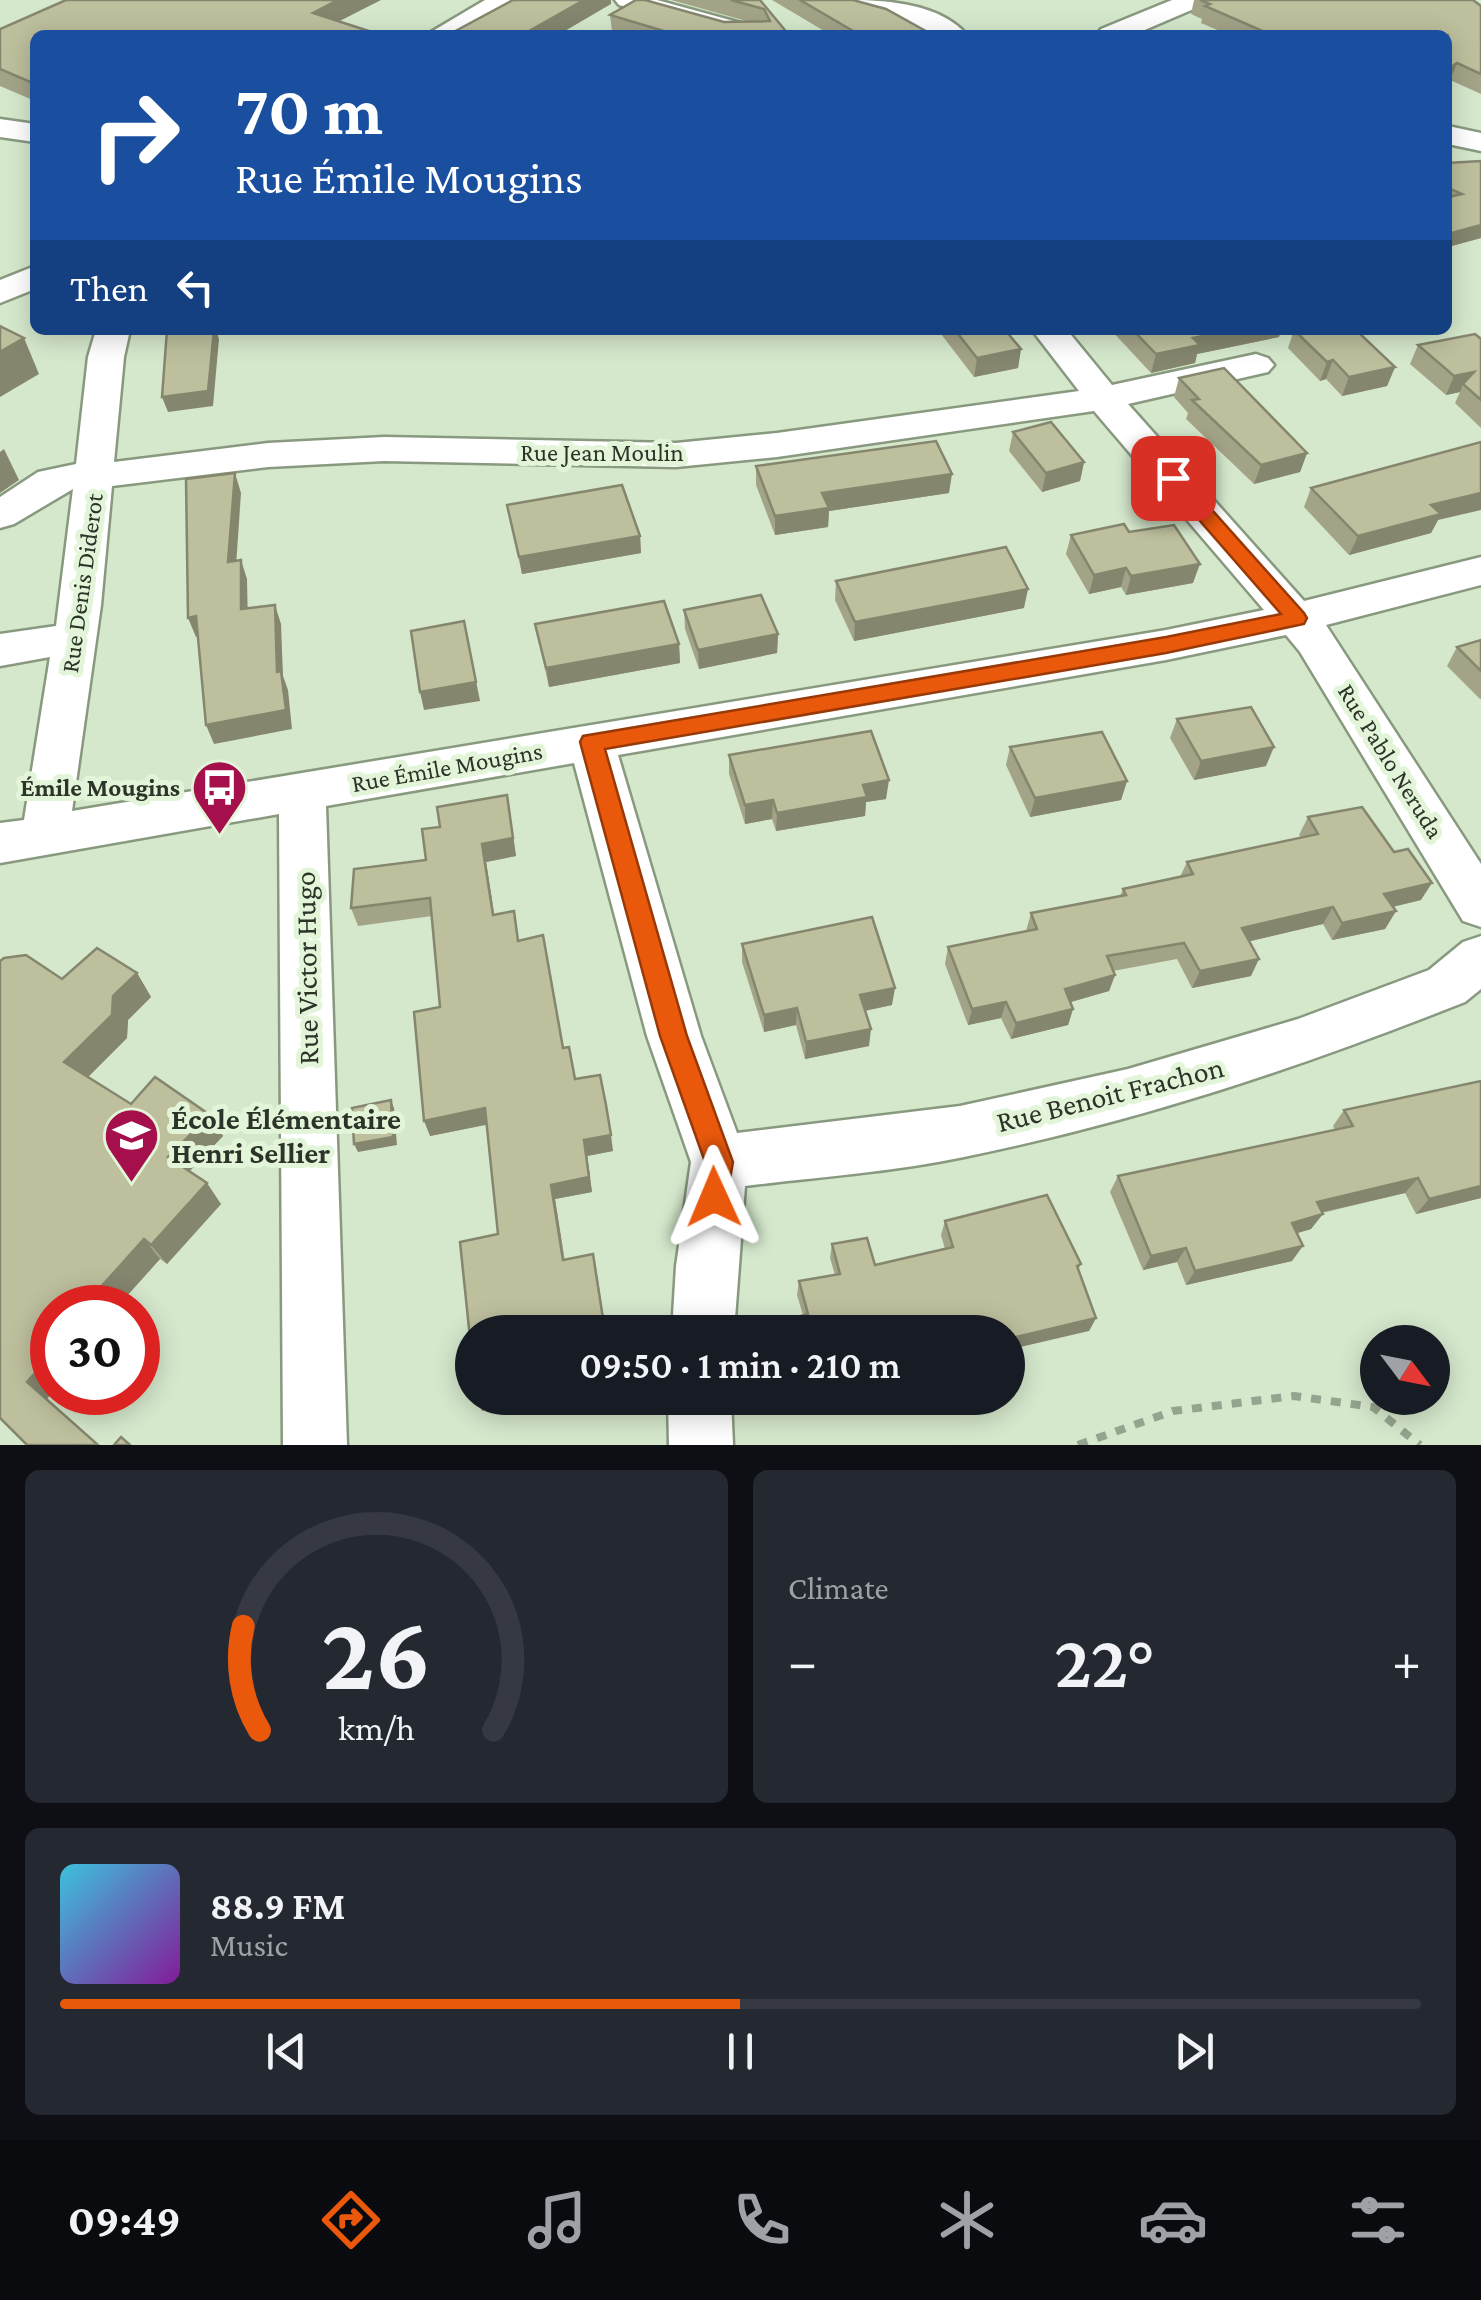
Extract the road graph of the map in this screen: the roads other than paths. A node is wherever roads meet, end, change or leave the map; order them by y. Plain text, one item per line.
1 (504, 0) edge
2 (628, 0) edge
3 (866, 0) edge
4 (1194, 0) edge
5 (1140, 24) junction
6 (448, 30) edge
7 (736, 30) edge
8 (944, 30) edge
9 (1124, 30) edge
10 (1156, 30) edge
11 (0, 128) edge
12 (30, 132) edge
13 (1452, 136) edge
14 (1481, 142) edge
15 (30, 278) edge
16 (0, 292) edge
17 (112, 335) edge
18 (1053, 335) edge
19 (1256, 365) dead end
20 (1106, 398) junction
21 (96, 474) junction
22 (0, 516) edge
23 (1481, 571) edge
24 (1297, 618) junction
25 (76, 638) junction
26 (0, 650) edge
27 (591, 742) junction
28 (302, 792) junction
29 (45, 836) junction
30 (0, 843) edge
31 (1481, 906) edge
32 (1481, 958) edge
33 (719, 1162) junction
34 (704, 1315) edge
35 (700, 1415) edge
36 (315, 1445) edge
37 (700, 1445) edge

1 - 6 street
2 - 7 street
3 - 8 street
4 - 5 street
5 - 9 street
5 - 10 street
11 - 12 street
13 - 14 street
15 - 16 street
17 - 21 street, Rue Denis Diderot
18 - 20 street, Rue Pablo Neruda
19 - 20 street, Rue Jean Moulin
20 - 21 street, Rue Jean Moulin
20 - 24 street, Rue Pablo Neruda
21 - 22 street, Rue Jean Moulin
21 - 25 street, Rue Denis Diderot
23 - 24 street, Rue Émile Mougins
24 - 27 street, Rue Émile Mougins
24 - 31 street, Rue Pablo Neruda
25 - 26 street
25 - 29 street, Rue Denis Diderot
27 - 28 street, Rue Émile Mougins
27 - 33 street
28 - 29 street, Rue Émile Mougins
28 - 36 street, Rue Victor Hugo
29 - 30 street, Rue Émile Mougins
32 - 33 street, Rue Benoit Frachon
33 - 34 street
35 - 37 street

